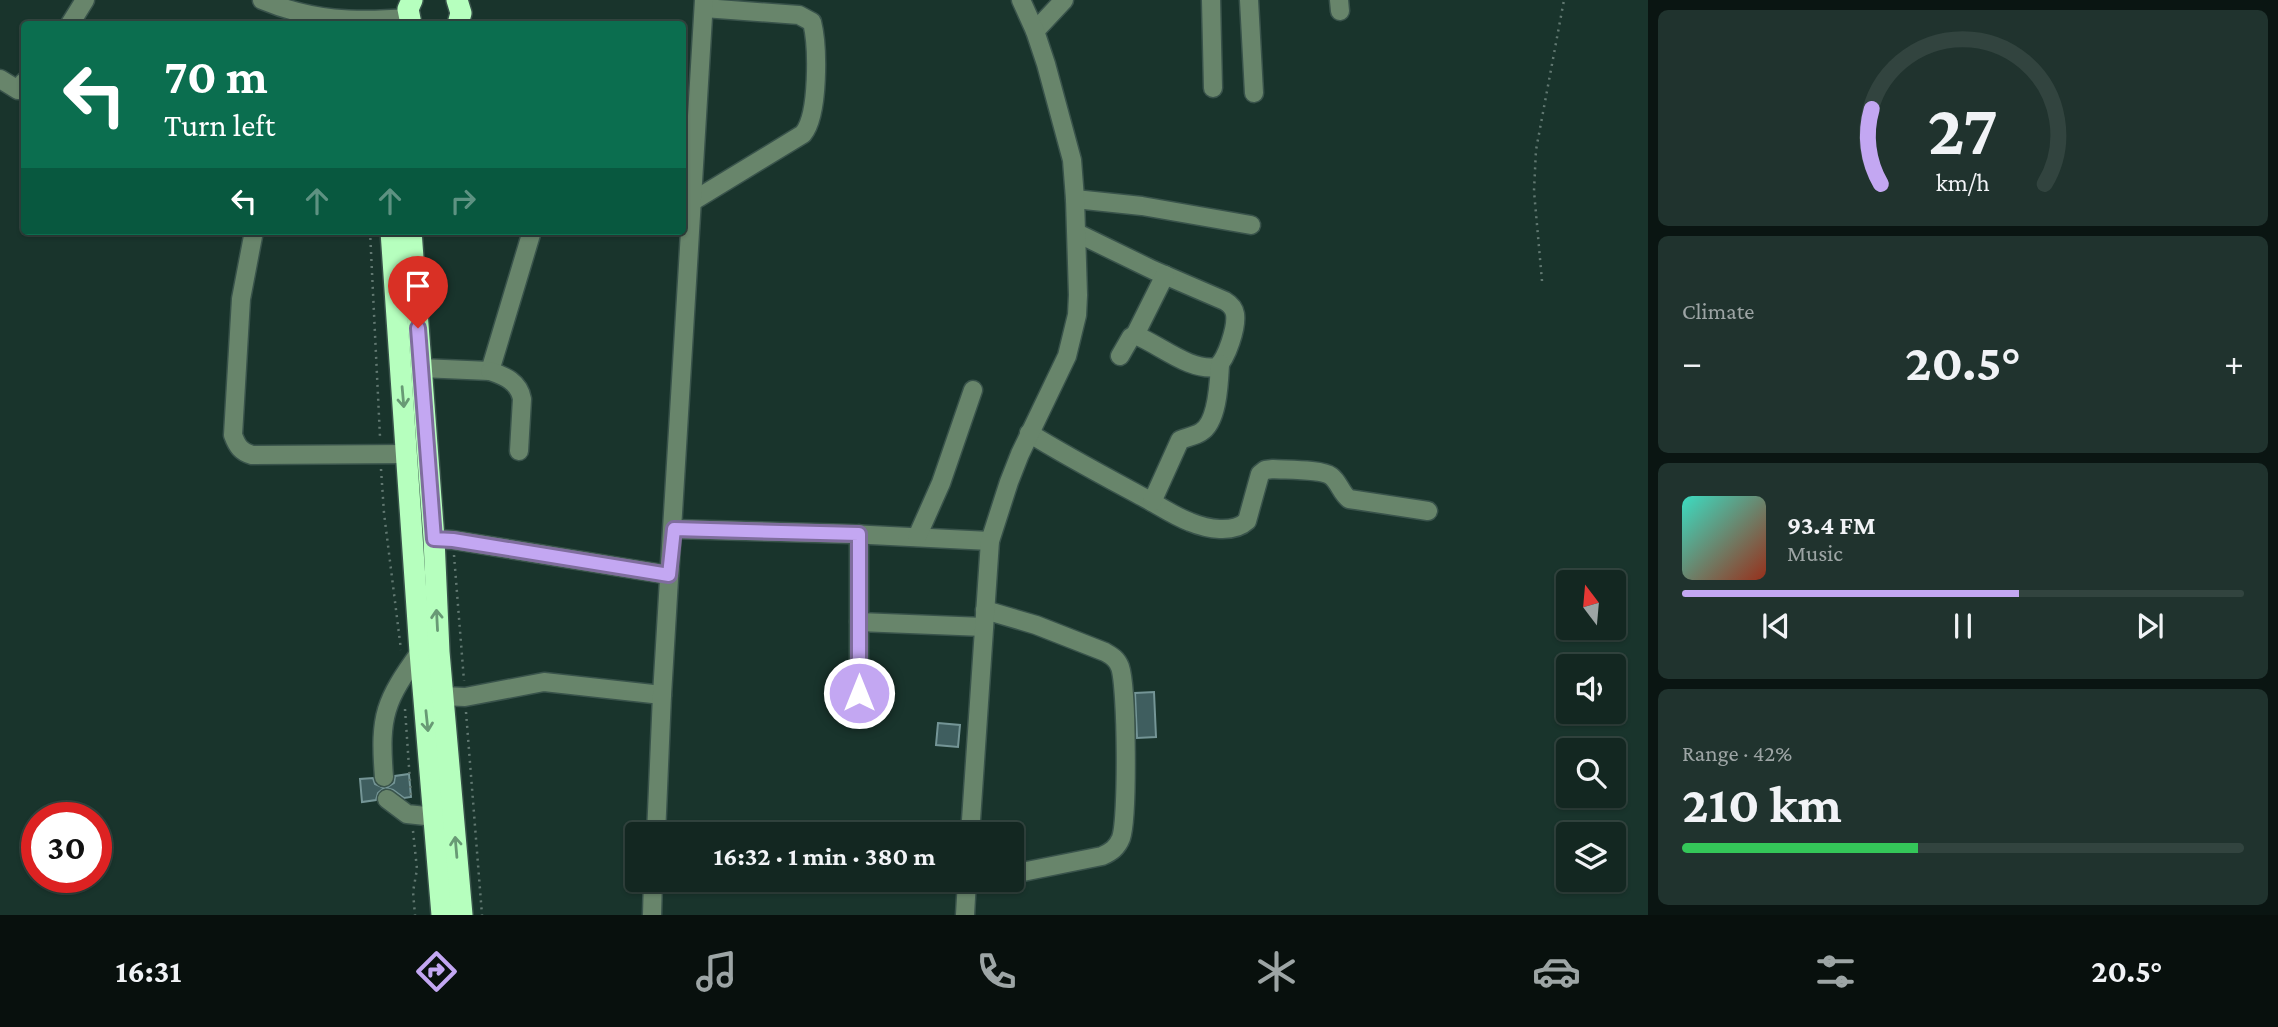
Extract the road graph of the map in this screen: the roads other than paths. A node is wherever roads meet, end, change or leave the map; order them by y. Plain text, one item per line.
1 (85, 0) edge
2 (262, 0) edge
3 (457, 0) edge
4 (1021, 0) edge
5 (1063, 0) edge
6 (1211, 0) edge
7 (1249, 0) edge
8 (704, 4) edge
9 (410, 14) edge
10 (72, 21) edge
11 (459, 21) edge
12 (1035, 31) junction
13 (0, 79) edge
14 (1213, 88) dead end
15 (21, 89) edge
16 (1254, 93) dead end
17 (1075, 200) junction
18 (693, 201) junction
19 (1251, 225) dead end
20 (1077, 233) junction
21 (253, 235) edge
22 (391, 235) edge
23 (411, 235) edge
24 (531, 235) edge
25 (1165, 275) junction
26 (1135, 335) junction
27 (1120, 356) dead end
28 (1220, 364) junction
29 (421, 368) junction
30 (490, 371) junction
31 (973, 390) dead end
32 (1029, 433) junction
33 (519, 450) dead end
34 (407, 454) junction
35 (1152, 502) junction
36 (1428, 511) dead end
37 (674, 529) junction
38 (859, 534) junction
39 (917, 537) junction
40 (443, 539) junction
41 (990, 541) junction
42 (669, 575) junction
43 (985, 619) junction
44 (859, 622) junction
45 (420, 652) junction
46 (859, 693) dead end
47 (662, 695) junction
48 (442, 696) junction
49 (384, 777) dead end
50 (387, 799) dead end
51 (435, 817) junction
52 (657, 822) edge
53 (971, 822) edge
54 (1024, 872) edge
55 (653, 892) edge
56 (970, 892) edge
57 (442, 915) edge
58 (462, 915) edge
59 (652, 915) edge
60 (965, 915) edge

1 - 10 street
2 - 9 street
3 - 11 highway
4 - 12 street
5 - 12 street
6 - 14 street
7 - 16 street
8 - 18 street
8 - 18 street
12 - 17 street
13 - 15 street
17 - 19 street
17 - 20 street
18 - 37 street
20 - 25 street
20 - 32 street
21 - 34 street
22 -> 34 highway
23 - 29 highway
24 - 30 street
25 - 26 street
25 - 28 street
26 - 27 street
26 - 28 street
28 - 35 street
29 - 30 street
29 - 40 highway
30 - 33 street
31 - 39 street
32 - 35 street
32 - 41 street
34 - 45 highway
35 - 36 street
37 - 38 street
37 - 42 street
38 - 39 street
38 - 44 street
39 - 41 street
40 - 42 street
48 -> 40 highway
41 - 43 street
42 - 47 street
43 - 44 street
43 - 53 street
43 - 54 street
44 - 46 street
45 - 49 street
45 -> 51 highway
47 - 48 street
47 - 52 street
58 -> 48 highway
50 - 51 street
51 - 57 highway
55 - 59 street
56 - 60 street

